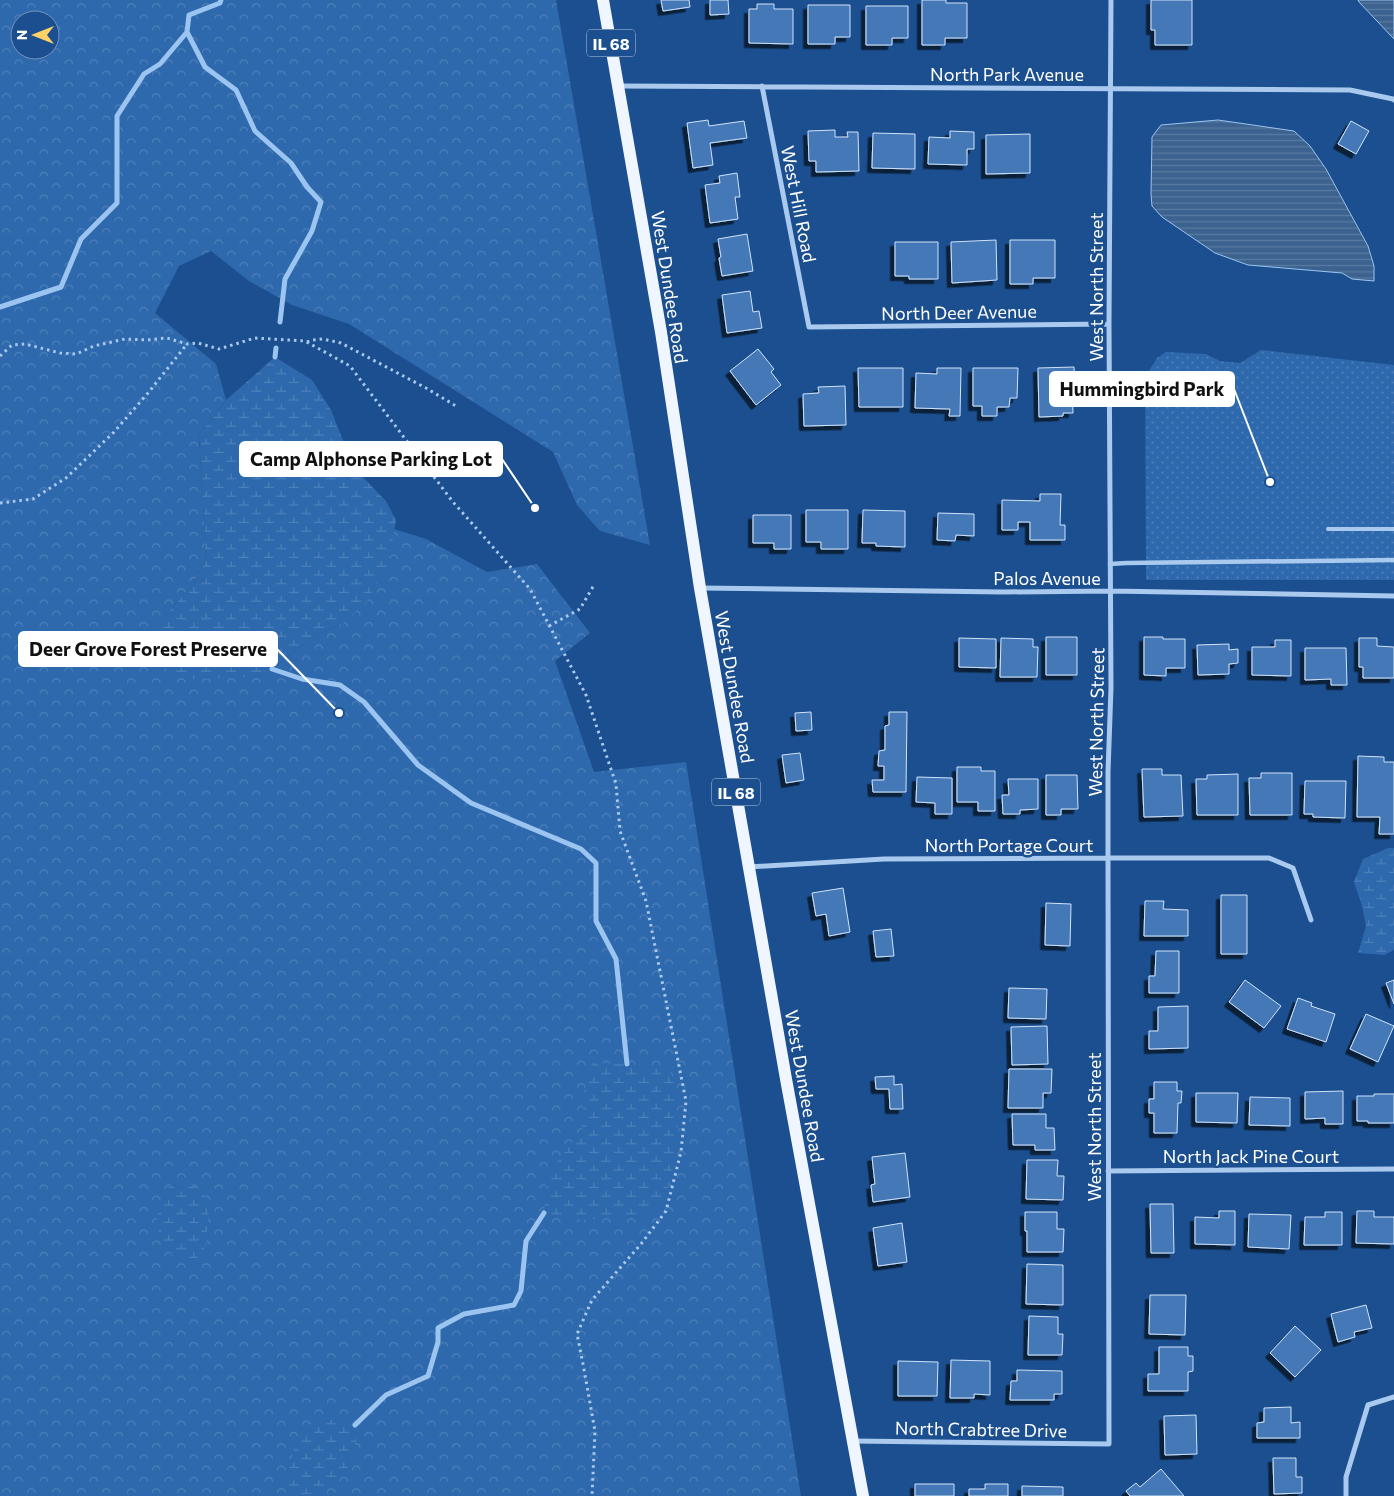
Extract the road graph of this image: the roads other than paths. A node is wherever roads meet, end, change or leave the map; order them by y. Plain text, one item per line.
1 (603, 0) edge
2 (1111, 0) edge
3 (618, 86) junction
4 (762, 86) junction
5 (1111, 88) junction
6 (1394, 100) edge
7 (1109, 324) junction
8 (810, 327) joint
9 (1328, 529) dead end
10 (1394, 529) edge
11 (1394, 560) edge
12 (1110, 564) junction
13 (700, 588) junction
14 (1111, 591) junction
15 (1394, 596) edge
16 (1108, 858) junction
17 (749, 867) junction
18 (1311, 920) dead end
19 (1394, 1168) edge
20 (1108, 1171) junction
21 (1394, 1397) edge
22 (853, 1441) junction
23 (1109, 1444) joint
24 (863, 1496) edge
25 (1346, 1496) edge

1 - 3 main road, West Dundee Road / IL 68
2 - 5 street, West North Street
3 - 4 street, North Park Avenue
3 - 13 main road, West Dundee Road / IL 68
4 - 5 street, North Park Avenue
4 - 8 street, West Hill Road
5 - 6 street, North Park Avenue
5 - 7 street, West North Street
7 - 8 street, North Deer Avenue
7 - 12 street, West North Street
9 - 10 lane
11 - 12 street
12 - 14 street, West North Street
13 - 14 street, Palos Avenue
13 - 17 main road, West Dundee Road / IL 68
14 - 15 street, Palos Avenue
14 - 16 street, West North Street
16 - 17 street, North Portage Court
16 - 18 street, North Portage Court
16 - 20 street, West North Street
17 - 22 main road, West Dundee Road / IL 68
19 - 20 street, North Jack Pine Court
20 - 23 street, West North Street
21 - 25 street
22 - 23 street, North Crabtree Drive
22 - 24 main road, West Dundee Road / IL 68

